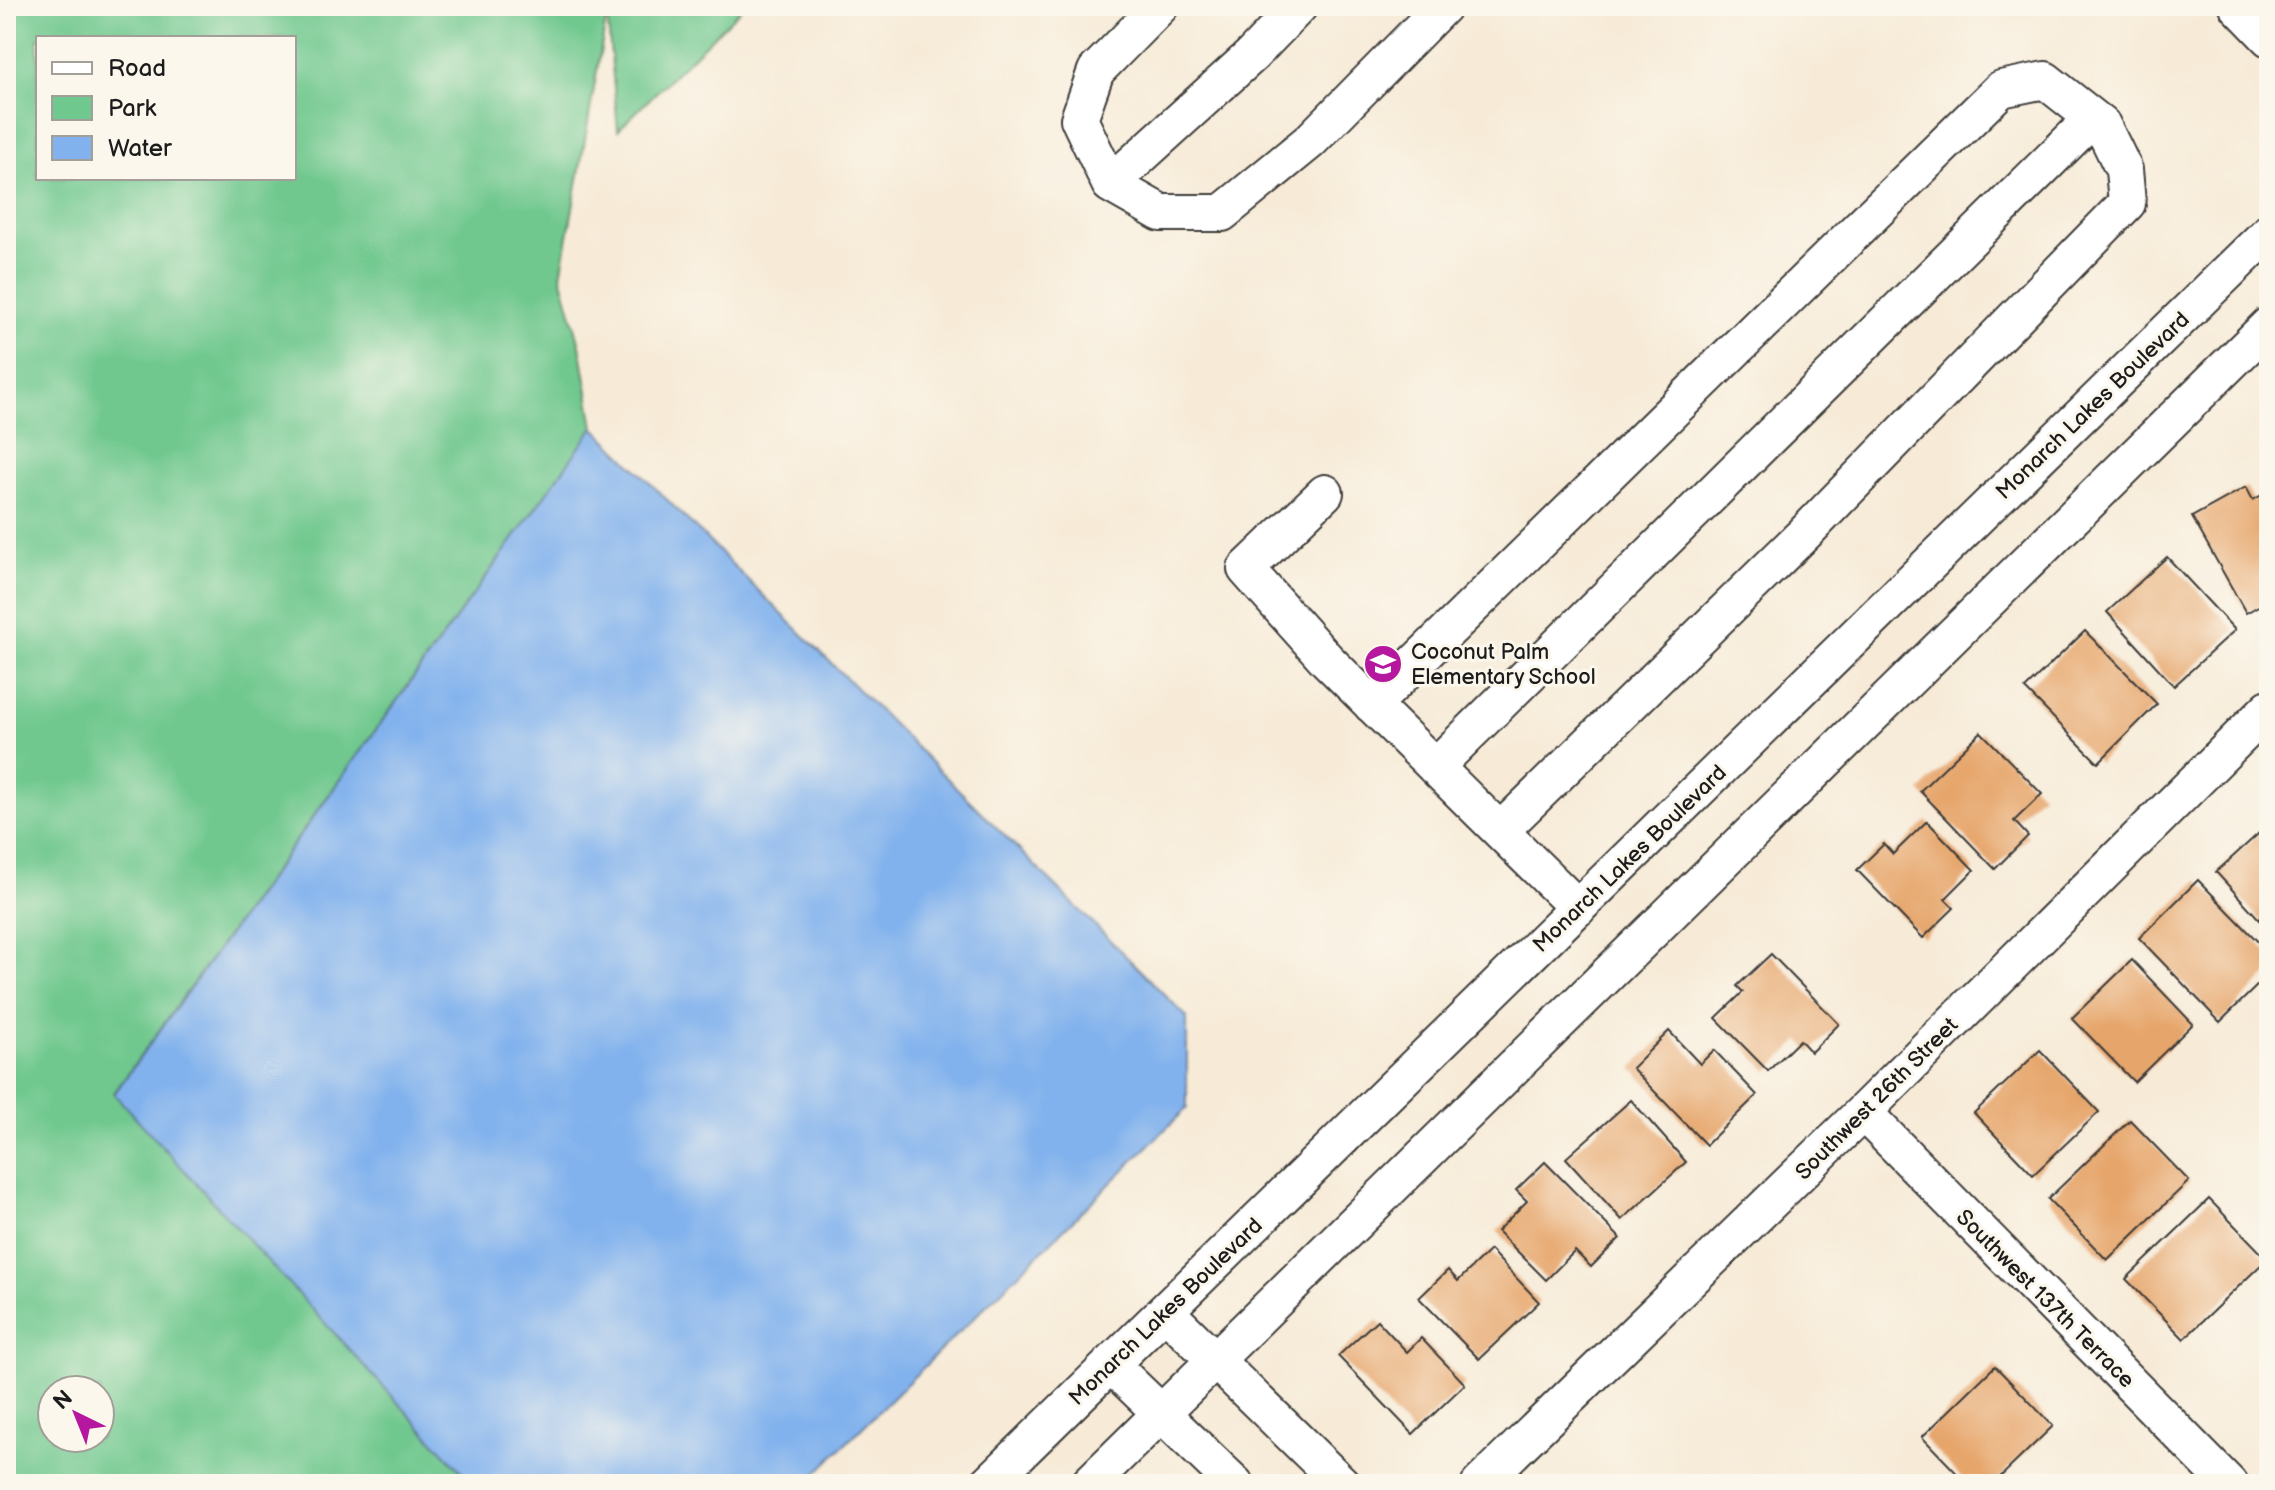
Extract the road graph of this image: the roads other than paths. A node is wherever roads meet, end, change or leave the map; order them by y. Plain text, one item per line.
1 (1160, 6) edge
2 (1299, 6) edge
3 (1443, 6) edge
4 (2238, 6) edge
5 (2269, 38) edge
6 (2093, 118) junction
7 (1110, 184) junction
8 (2269, 232) edge
9 (2269, 325) edge
10 (1325, 493) dead end
11 (1372, 705) junction
12 (2269, 708) edge
13 (1435, 767) junction
14 (1500, 831) junction
15 (1578, 908) junction
16 (1863, 1112) junction
17 (1165, 1311) junction
18 (1216, 1360) junction
19 (1110, 1364) junction
20 (1163, 1413) junction
21 (988, 1484) edge
22 (1089, 1484) edge
23 (1235, 1484) edge
24 (1342, 1484) edge
25 (1480, 1484) edge
26 (2229, 1484) edge

1 - 7 street
2 - 7 street
3 - 7 street
4 - 5 street
6 - 11 street
6 - 13 street
6 - 14 street
8 - 15 street, Monarch Lakes Boulevard
9 - 18 street
10 - 11 street
11 - 13 street
12 - 16 street, Southwest 26th Street
13 - 14 street
14 - 15 street
15 - 17 street, Monarch Lakes Boulevard
16 - 25 street, Southwest 26th Street
16 - 26 street, Southwest 137th Terrace
17 - 18 street
17 - 19 street, Monarch Lakes Boulevard
18 - 20 street
18 - 24 street
19 - 20 street
19 - 21 street, Monarch Lakes Boulevard
20 - 22 street
20 - 23 street

